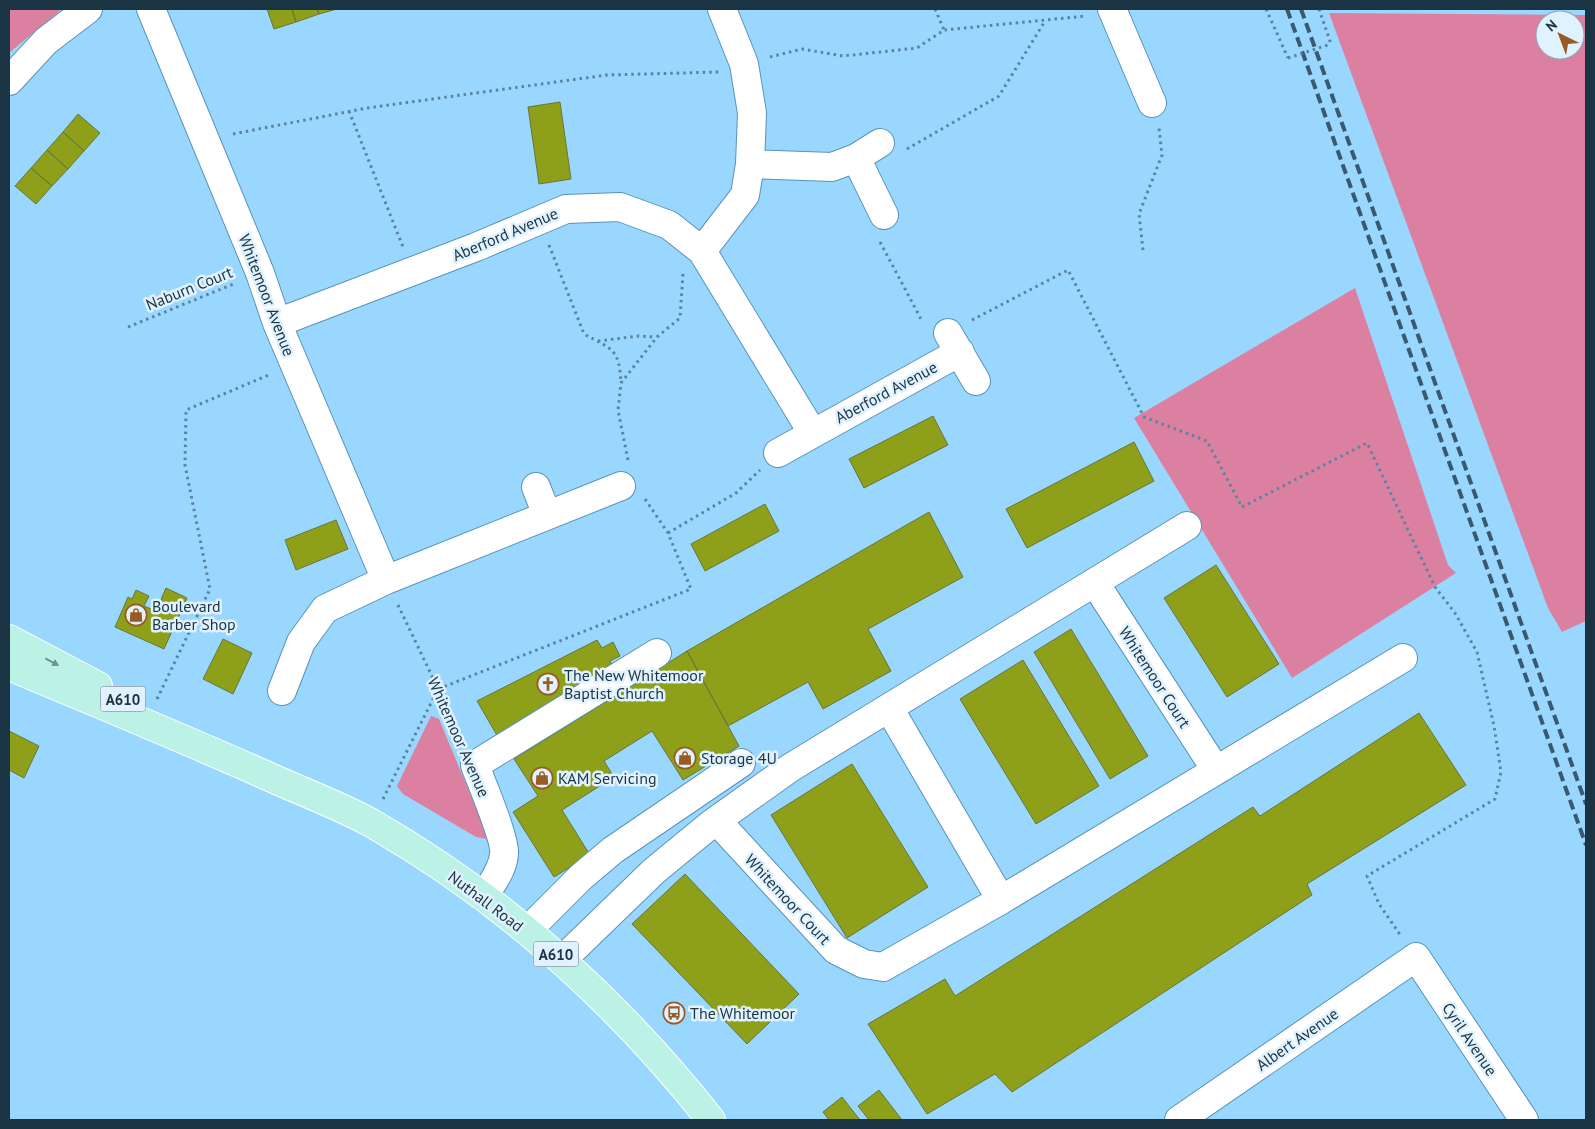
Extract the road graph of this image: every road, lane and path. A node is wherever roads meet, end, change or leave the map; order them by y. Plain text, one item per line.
1 (88, 9) edge
2 (151, 9) edge
3 (722, 9) edge
4 (934, 9) edge
5 (1266, 9) edge
6 (1319, 9) edge
7 (1113, 11) edge
8 (1045, 20) junction
9 (944, 30) junction
10 (744, 64) junction
11 (9, 81) edge
12 (1152, 103) joint
13 (349, 111) junction
14 (205, 139) junction
15 (880, 143) joint
16 (856, 158) junction
17 (750, 164) junction
18 (884, 215) joint
19 (540, 220) junction
20 (693, 244) junction
21 (1143, 250) dead end
22 (412, 271) junction
23 (260, 273) junction
24 (277, 323) junction
25 (128, 327) dead end
26 (657, 337) junction
27 (596, 341) junction
28 (954, 343) junction
29 (294, 364) junction
30 (976, 381) dead end
31 (621, 383) junction
32 (812, 432) junction
33 (778, 453) joint
34 (631, 482) junction
35 (536, 487) dead end
36 (547, 515) junction
37 (1187, 526) dead end
38 (668, 533) junction
39 (386, 580) junction
40 (1095, 583) junction
41 (9, 639) edge
42 (657, 653) dead end
43 (1403, 658) dead end
44 (9, 666) edge
45 (438, 689) junction
46 (282, 691) dead end
47 (889, 708) junction
48 (150, 713) junction
49 (237, 762) junction
50 (741, 763) dead end
51 (475, 765) junction
52 (1216, 770) junction
53 (717, 821) junction
54 (371, 823) junction
55 (484, 897) junction
56 (1001, 900) junction
57 (527, 931) junction
58 (1416, 957) junction
59 (563, 959) junction
60 (711, 1120) edge
61 (1179, 1120) edge
62 (1524, 1120) edge

1 - 11 street
2 - 14 street, Whitemoor Avenue
3 - 10 street
4 - 9 path
5 - 6 path, bridge
7 - 8 path
7 - 12 street
8 - 9 path
8 - 15 path
9 - 10 path
10 - 13 path
10 - 17 street
12 - 21 path
13 - 14 path
13 - 22 path
14 - 23 street, Whitemoor Avenue
15 - 16 street
16 - 17 street
16 - 18 street
17 - 20 street
18 - 28 path
19 - 20 street, Aberford Avenue
19 - 22 street, Aberford Avenue
19 - 27 path
20 - 26 path
20 - 32 street, Aberford Avenue
22 - 24 street, Aberford Avenue
23 - 24 street, Whitemoor Avenue
23 - 25 path, Naburn Court
24 - 29 street, Whitemoor Avenue
26 - 27 path
26 - 31 path
27 - 31 path
28 - 30 street
28 - 32 street, Aberford Avenue
28 - 58 path
29 - 39 street, Whitemoor Avenue
29 - 48 path
31 - 34 path
32 - 33 street, Aberford Avenue
33 - 38 path
34 - 36 street
34 - 38 path
35 - 36 street
36 - 39 street
37 - 40 street
38 - 45 path
39 - 45 path, Whitemoor Avenue
39 - 46 street
40 - 47 street
40 - 52 street, Whitemoor Court
41 -> 48 main road, Nuthall Road / A610
42 - 51 street
43 - 52 street, Whitemoor Court
44 - 49 main road, Nuthall Road / A610
45 - 51 path, Whitemoor Avenue
45 - 54 path
47 - 53 street
47 - 56 street
48 - 49 main road, Nuthall Road / A610
49 - 54 main road, Nuthall Road / A610
50 - 57 street
51 - 55 street, Whitemoor Avenue
52 - 56 street, Whitemoor Court
53 - 56 street, Whitemoor Court
53 - 59 street
54 - 55 main road, Nuthall Road / A610
55 - 57 main road, Nuthall Road / A610
57 - 59 main road, Nuthall Road / A610
58 - 61 street, Albert Avenue
58 - 62 street, Cyril Avenue
59 - 60 main road, Nuthall Road / A610

